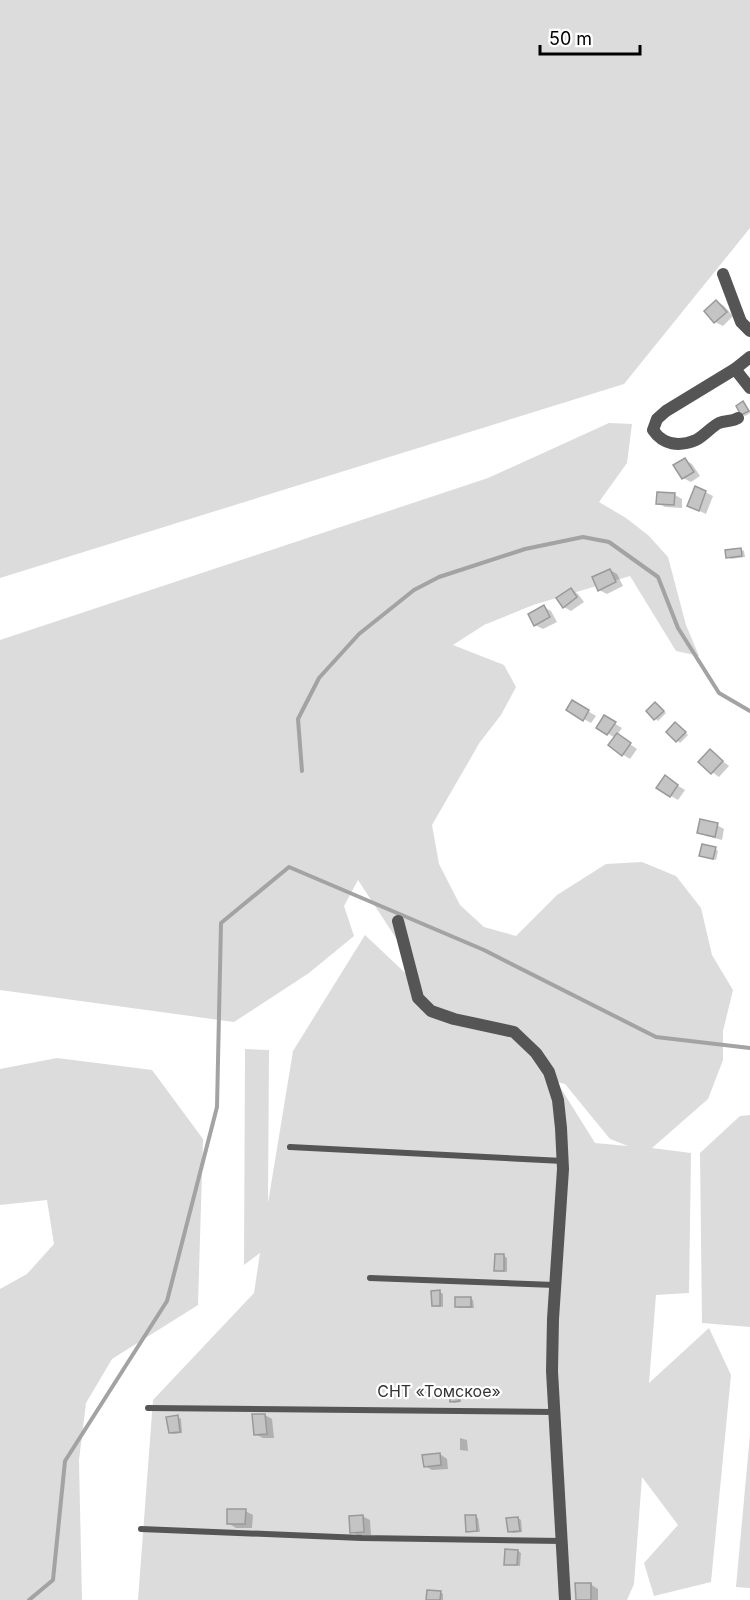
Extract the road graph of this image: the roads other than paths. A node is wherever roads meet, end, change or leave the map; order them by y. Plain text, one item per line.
1 (723, 274) dead end
2 (750, 331) edge
3 (750, 357) edge
4 (735, 369) junction
5 (750, 388) edge
6 (738, 418) dead end
7 (399, 921) dead end
8 (290, 1147) dead end
9 (562, 1161) junction
10 (370, 1278) dead end
11 (555, 1285) junction
12 (148, 1408) dead end
13 (554, 1412) junction
14 (141, 1529) dead end
15 (562, 1541) junction
16 (565, 1600) edge

1 - 2 street
3 - 4 street
4 - 5 street
4 - 6 street
7 - 9 street
8 - 9 lane
9 - 11 street
10 - 11 lane
11 - 13 street
12 - 13 lane
13 - 15 street
14 - 15 lane
15 - 16 street

